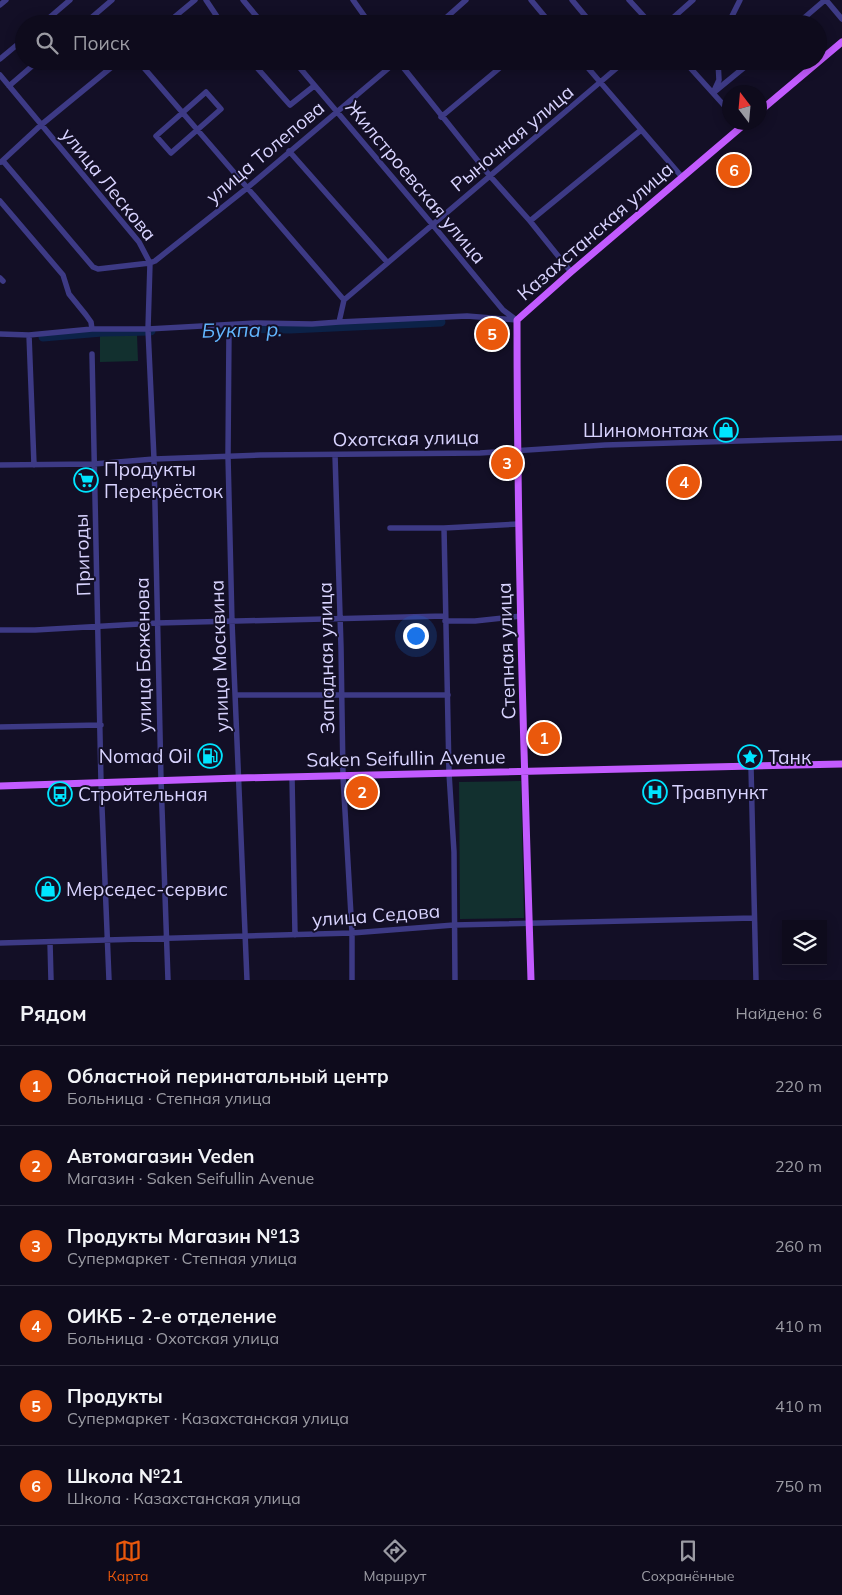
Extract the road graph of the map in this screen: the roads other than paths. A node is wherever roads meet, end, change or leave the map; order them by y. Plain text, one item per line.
1 (6, 0) edge
2 (70, 0) edge
3 (112, 0) edge
4 (195, 0) edge
5 (206, 0) edge
6 (243, 0) edge
7 (353, 0) edge
8 (466, 0) edge
9 (531, 0) edge
10 (572, 0) edge
11 (630, 0) edge
12 (693, 0) edge
13 (740, 0) edge
14 (826, 0) edge
15 (0, 5) edge
16 (52, 15) edge
17 (94, 15) edge
18 (177, 15) edge
19 (216, 15) edge
20 (256, 15) edge
21 (364, 15) edge
22 (449, 15) edge
23 (544, 15) edge
24 (584, 15) edge
25 (643, 15) edge
26 (676, 15) edge
27 (732, 15) edge
28 (808, 15) edge
29 (842, 18) edge
30 (842, 42) edge
31 (15, 46) edge
32 (827, 55) edge
33 (0, 59) edge
34 (28, 70) edge
35 (108, 70) edge
36 (146, 70) edge
37 (259, 70) edge
38 (301, 70) edge
39 (386, 70) edge
40 (404, 70) edge
41 (497, 70) edge
42 (589, 70) edge
43 (615, 70) edge
44 (692, 70) edge
45 (718, 70) edge
46 (741, 70) edge
47 (809, 70) edge
48 (0, 75) edge
49 (600, 83) junction
50 (9, 86) junction
51 (314, 86) junction
52 (713, 93) junction
53 (722, 103) edge
54 (767, 106) edge
55 (182, 112) junction
56 (337, 112) junction
57 (441, 117) junction
58 (41, 124) junction
59 (197, 130) junction
60 (641, 130) junction
61 (735, 130) edge
62 (290, 152) junction
63 (1, 162) edge
64 (490, 176) junction
65 (682, 177) junction
66 (247, 188) junction
67 (0, 201) edge
68 (530, 221) junction
69 (432, 224) junction
70 (387, 262) junction
71 (150, 263) junction
72 (571, 272) junction
73 (344, 300) junction
74 (517, 320) junction
75 (339, 322) junction
76 (92, 329) junction
77 (148, 329) junction
78 (229, 330) dead end
79 (0, 334) edge
80 (29, 335) junction
81 (92, 354) dead end
82 (842, 438) edge
83 (518, 449) junction
84 (335, 454) junction
85 (228, 456) junction
86 (154, 459) junction
87 (94, 464) junction
88 (0, 465) edge
89 (34, 465) junction
90 (519, 524) junction
91 (390, 528) dead end
92 (444, 528) junction
93 (521, 616) junction
94 (445, 618) junction
95 (340, 619) junction
96 (232, 622) junction
97 (156, 623) junction
98 (99, 626) junction
99 (0, 630) edge
100 (235, 695) junction
101 (448, 695) junction
102 (342, 696) junction
103 (101, 725) junction
104 (0, 727) edge
105 (842, 764) edge
106 (751, 767) junction
107 (526, 772) junction
108 (448, 773) junction
109 (343, 776) junction
110 (292, 777) junction
111 (239, 778) junction
112 (160, 780) junction
113 (101, 783) junction
114 (0, 784) edge
115 (19, 786) junction
116 (0, 790) edge
117 (754, 918) junction
118 (529, 923) junction
119 (454, 925) junction
120 (352, 934) junction
121 (295, 935) junction
122 (246, 936) junction
123 (166, 939) junction
124 (108, 940) junction
125 (50, 942) junction
126 (0, 943) edge
127 (51, 980) edge
128 (108, 980) edge
129 (168, 980) edge
130 (247, 980) edge
131 (352, 980) edge
132 (455, 980) edge
133 (531, 980) edge
134 (756, 980) edge

1 - 15 street
2 - 16 street
3 - 17 street
4 - 18 street
5 - 19 street
6 - 20 street
7 - 21 street
8 - 22 street
9 - 23 street
10 - 24 street
11 - 25 street
12 - 26 street
13 - 27 street
14 - 28 street
14 - 29 street
30 - 32 main road
31 - 33 street
34 - 50 street
35 - 58 street
36 - 55 street
37 - 51 street
38 - 51 street, Жилстроевская улица
39 - 56 street, улица Толепова
40 - 57 street
41 - 57 street
42 - 49 street
43 - 49 street, Рыночная улица
44 - 52 street
45 - 52 street
46 - 52 street
47 - 54 main road
48 - 50 street, улица Лескова
49 - 60 street
49 - 64 street, Рыночная улица
50 - 58 street, улица Лескова
51 - 56 street, Жилстроевская улица
52 - 53 street
55 - 59 street
55 - 59 street
55 - 59 street
56 - 62 street, улица Толепова
56 - 69 street, Жилстроевская улица
57 - 64 street
58 - 63 street
58 - 71 street, улица Лескова
59 - 66 street
60 - 65 street
60 - 68 street
61 - 65 main road, Казахстанская улица
62 - 66 street, улица Толепова
62 - 70 street
63 - 71 street
64 - 68 street
64 - 69 street, Рыночная улица
65 - 72 main road, Казахстанская улица
66 - 71 street, улица Толепова
66 - 73 street
67 - 76 street
68 - 72 street
69 - 70 street, Рыночная улица
69 - 74 street, Жилстроевская улица
70 - 73 street, Рыночная улица
71 - 77 street, улица Лескова
72 - 74 main road, Казахстанская улица
73 - 75 street
74 - 75 street, Казахстанская улица
74 - 83 main road, Степная улица
75 - 77 street, Казахстанская улица
76 - 77 street, Казахстанская улица
76 - 80 street, Казахстанская улица
77 - 86 street, улица Баженова
78 - 85 street, улица Москвина
79 - 80 street, Казахстанская улица
80 - 89 street
81 - 87 street, Пригоды
82 - 83 street, Охотская улица
83 - 84 street, Охотская улица
83 - 90 main road, Степная улица
84 - 85 street, Охотская улица
84 - 95 street, Западная улица
85 - 86 street, Охотская улица
85 - 96 street, улица Москвина
86 - 87 street, Охотская улица
86 - 97 street, улица Баженова
87 - 89 street, Охотская улица
87 - 98 street, Пригоды
88 - 89 street, Охотская улица
90 - 92 street
90 - 93 main road, Степная улица
91 - 92 street
92 - 94 street
93 - 94 street
93 - 107 main road, Степная улица
94 - 95 street
94 - 101 street
95 - 96 street
95 - 102 street, Западная улица
96 - 97 street
96 - 100 street, улица Москвина
97 - 98 street
97 - 112 street, улица Баженова
98 - 99 street
98 - 103 street, Пригоды
100 - 102 street
100 - 111 street, улица Москвина
101 - 102 street
101 - 108 street
102 - 109 street, Западная улица
103 - 104 street
103 - 113 street, Пригоды
105 - 106 main road, Saken Seifullin Avenue
106 - 107 main road, Saken Seifullin Avenue
106 - 117 street
107 - 108 main road, Saken Seifullin Avenue
107 - 118 main road, Степная улица
108 - 109 main road, Saken Seifullin Avenue
108 - 119 street
109 - 110 main road, Saken Seifullin Avenue
109 - 120 street, Западная улица
110 - 111 main road, Saken Seifullin Avenue
110 - 121 street
111 - 112 main road, Saken Seifullin Avenue
111 - 122 street, улица Москвина
112 - 113 main road, Saken Seifullin Avenue
112 - 123 street, улица Баженова
113 - 115 main road, Saken Seifullin Avenue
113 - 124 street, Пригоды
114 - 115 main road, Saken Seifullin Avenue
115 - 116 street
117 - 118 street, улица Седова
117 - 134 street
118 - 119 street, улица Седова
118 - 133 main road, Степная улица
119 - 120 street, улица Седова
119 - 132 street
120 - 121 street, улица Седова
120 - 131 street, Западная улица
121 - 122 street, улица Седова
122 - 123 street, улица Седова
122 - 130 street, улица Москвина
123 - 124 street, улица Седова
123 - 129 street, улица Баженова
124 - 125 street, улица Седова
124 - 128 street, Пригоды
125 - 126 street, улица Седова
125 - 127 street

